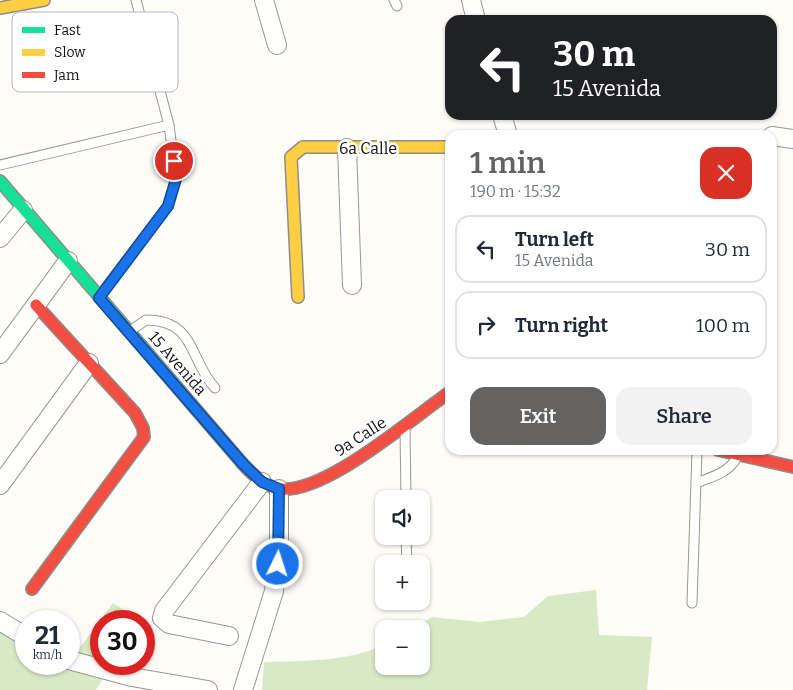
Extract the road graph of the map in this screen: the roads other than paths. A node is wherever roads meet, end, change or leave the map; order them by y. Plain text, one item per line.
1 (44, 0) edge
2 (264, 0) edge
3 (471, 0) edge
4 (0, 8) edge
5 (475, 15) edge
6 (277, 45) dead end
7 (160, 92) edge
8 (169, 125) junction
9 (777, 137) edge
10 (793, 139) edge
11 (445, 147) edge
12 (346, 148) junction
13 (0, 165) edge
14 (0, 181) edge
15 (23, 210) junction
16 (0, 238) edge
17 (68, 261) junction
18 (352, 285) dead end
19 (298, 297) dead end
20 (99, 298) junction
21 (36, 305) junction
22 (129, 332) junction
23 (0, 354) edge
24 (89, 363) junction
25 (215, 388) dead end
26 (445, 396) edge
27 (405, 426) junction
28 (698, 455) edge
29 (738, 455) joint
30 (793, 467) edge
31 (262, 482) junction
32 (696, 483) junction
33 (0, 485) edge
34 (279, 489) junction
35 (406, 490) edge
36 (32, 589) dead end
37 (692, 603) dead end
38 (0, 621) edge
39 (15, 630) edge
40 (229, 636) dead end
41 (80, 663) edge
42 (208, 690) edge
43 (243, 690) edge

1 - 4 street
2 - 6 street
3 - 5 street
7 - 8 lane
8 - 13 lane
8 - 20 lane
9 - 10 street
11 - 12 street, 6a Calle
12 - 18 street
12 - 19 street, 6a Calle
14 - 15 street, 15 Avenida
15 - 16 street
15 - 17 street, 15 Avenida
17 - 20 street, 15 Avenida
17 - 21 street
20 - 22 street, 15 Avenida
21 - 23 street
21 - 24 street
22 - 25 lane
22 - 31 street, 15 Avenida
24 - 33 street
24 - 36 street
26 - 27 street, 9a Calle
27 - 34 street, 9a Calle
27 - 35 lane
28 - 32 lane
29 - 30 street
29 - 32 lane
31 - 34 street, 15 Avenida
31 - 40 street
32 - 37 lane
34 - 43 street
38 - 39 street
41 - 42 street

